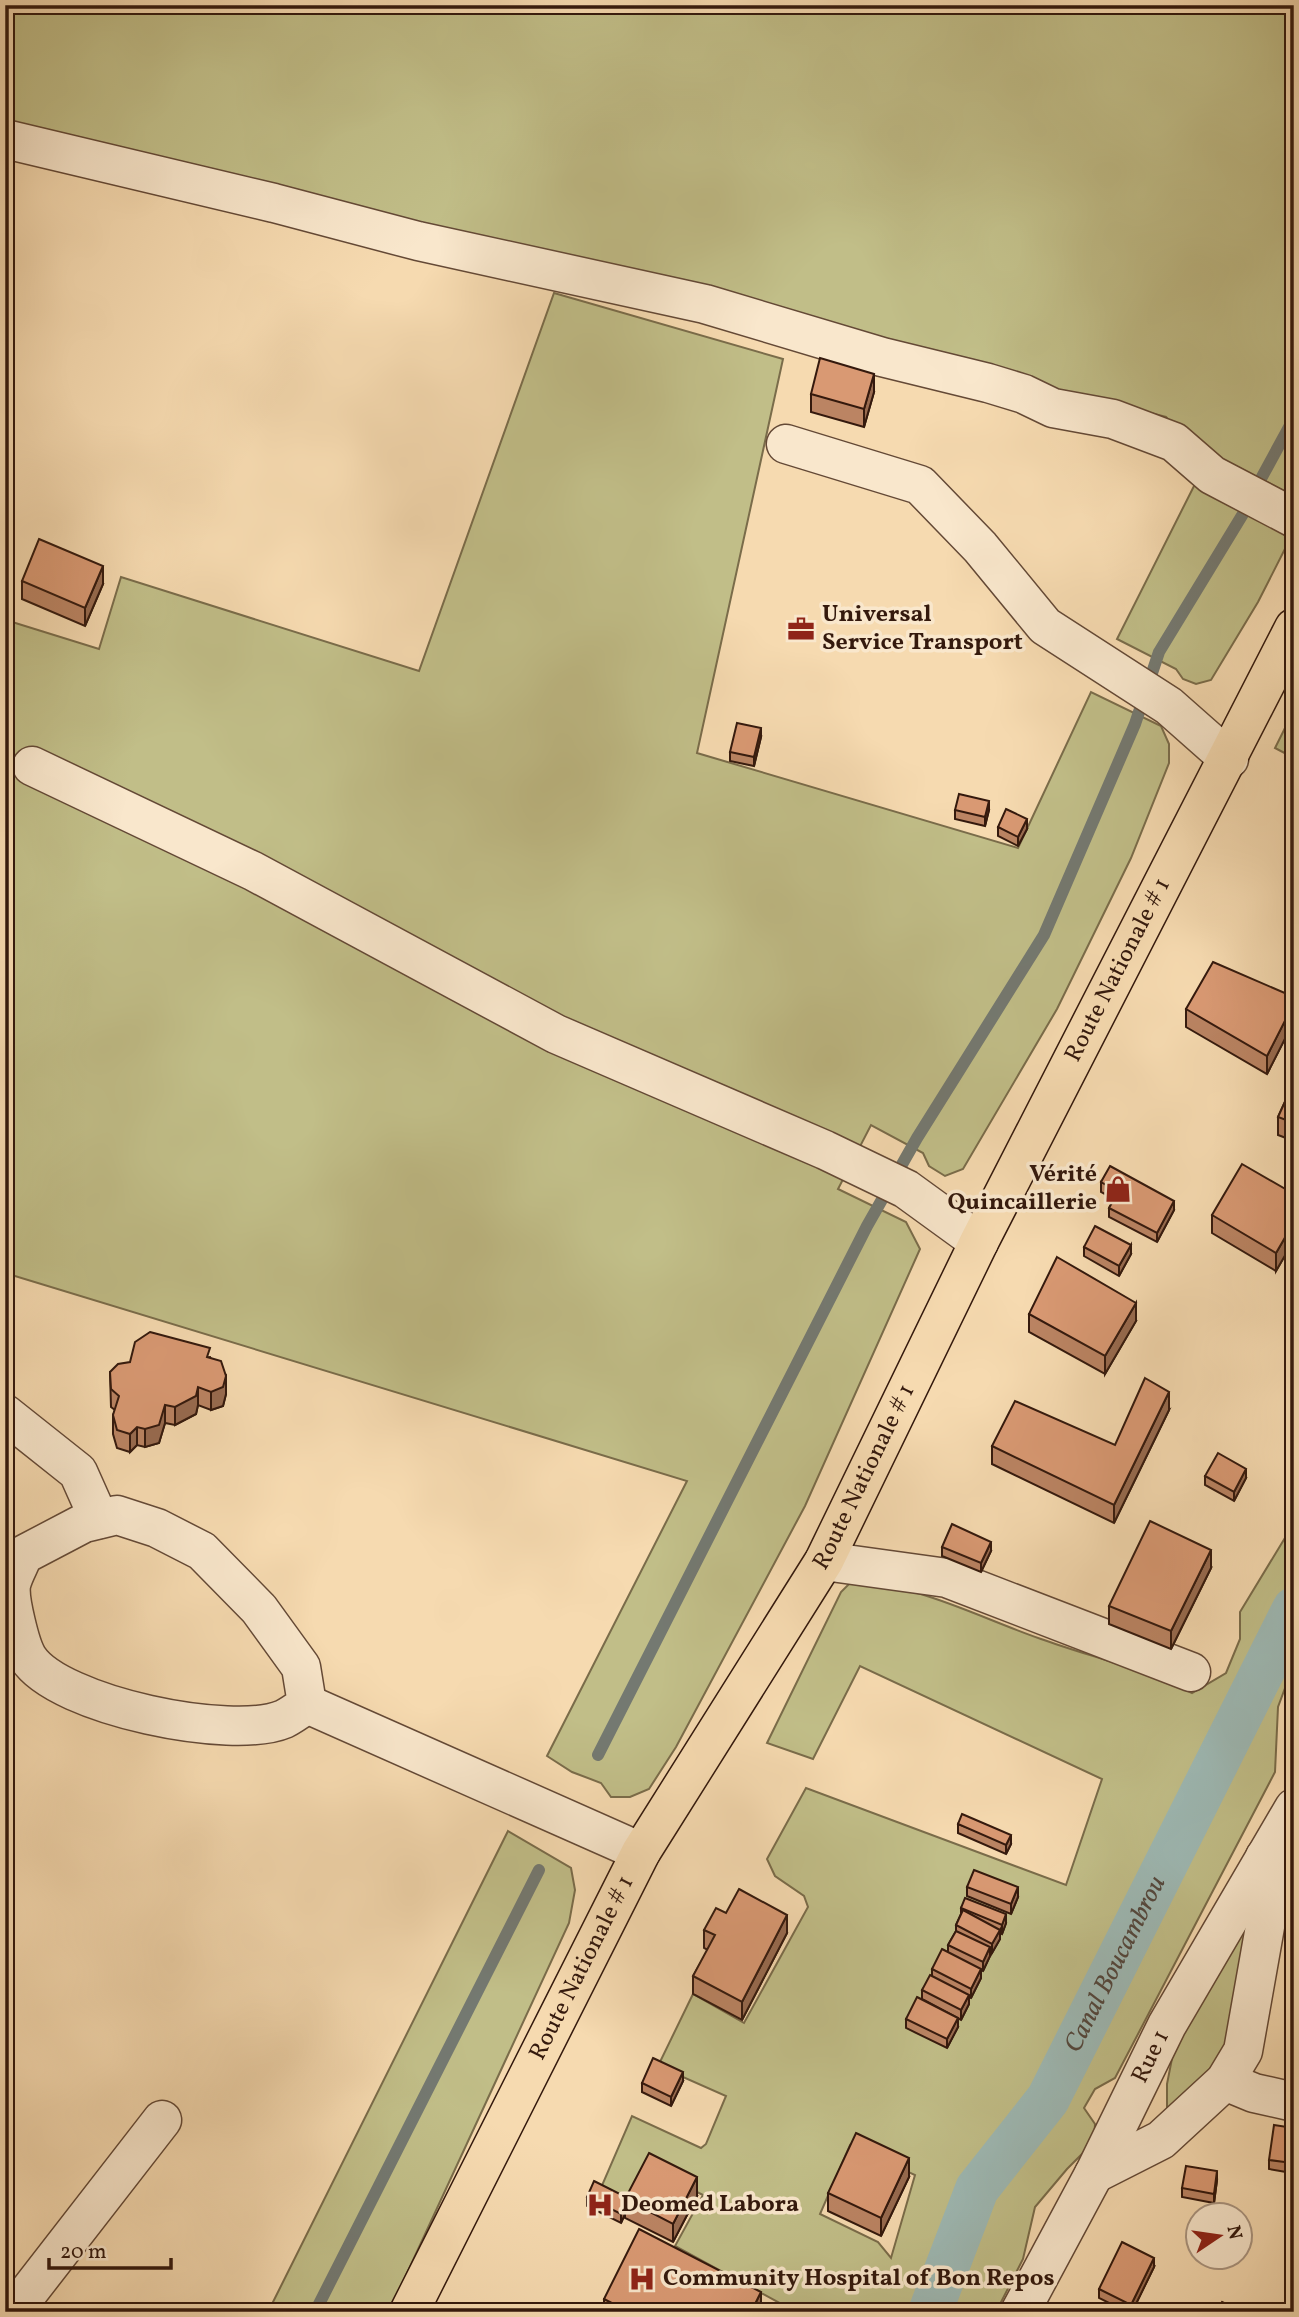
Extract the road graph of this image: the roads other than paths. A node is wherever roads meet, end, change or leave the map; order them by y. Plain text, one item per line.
1 (5, 139) edge
2 (786, 444) dead end
3 (1294, 518) edge
4 (1294, 628) edge
5 (1229, 759) junction
6 (32, 766) dead end
7 (979, 1242) junction
8 (5, 1415) edge
9 (99, 1519) junction
10 (824, 1562) junction
11 (1191, 1672) dead end
12 (307, 1704) junction
13 (1294, 1808) edge
14 (641, 1852) junction
15 (1265, 1855) junction
16 (1280, 1925) edge
17 (1224, 2081) junction
18 (1294, 2102) edge
19 (162, 2120) dead end
20 (1094, 2174) junction
21 (13, 2312) edge
22 (410, 2312) edge
23 (1020, 2312) edge

1 - 3 street
2 - 5 street
4 - 5 main road, Route Nationale # 1
5 - 7 main road, Route Nationale # 1
6 - 7 street
7 - 10 main road, Route Nationale # 1
8 - 9 street
9 - 12 street
9 - 12 street
10 - 11 street
10 - 14 main road, Route Nationale # 1
12 - 14 street
13 - 15 street, Rue 1
14 - 22 main road, Route Nationale # 1
15 - 16 street
15 - 20 street, Rue 1
16 - 17 street
17 - 18 street
17 - 20 street
19 - 21 street
20 - 23 street, Rue 1

